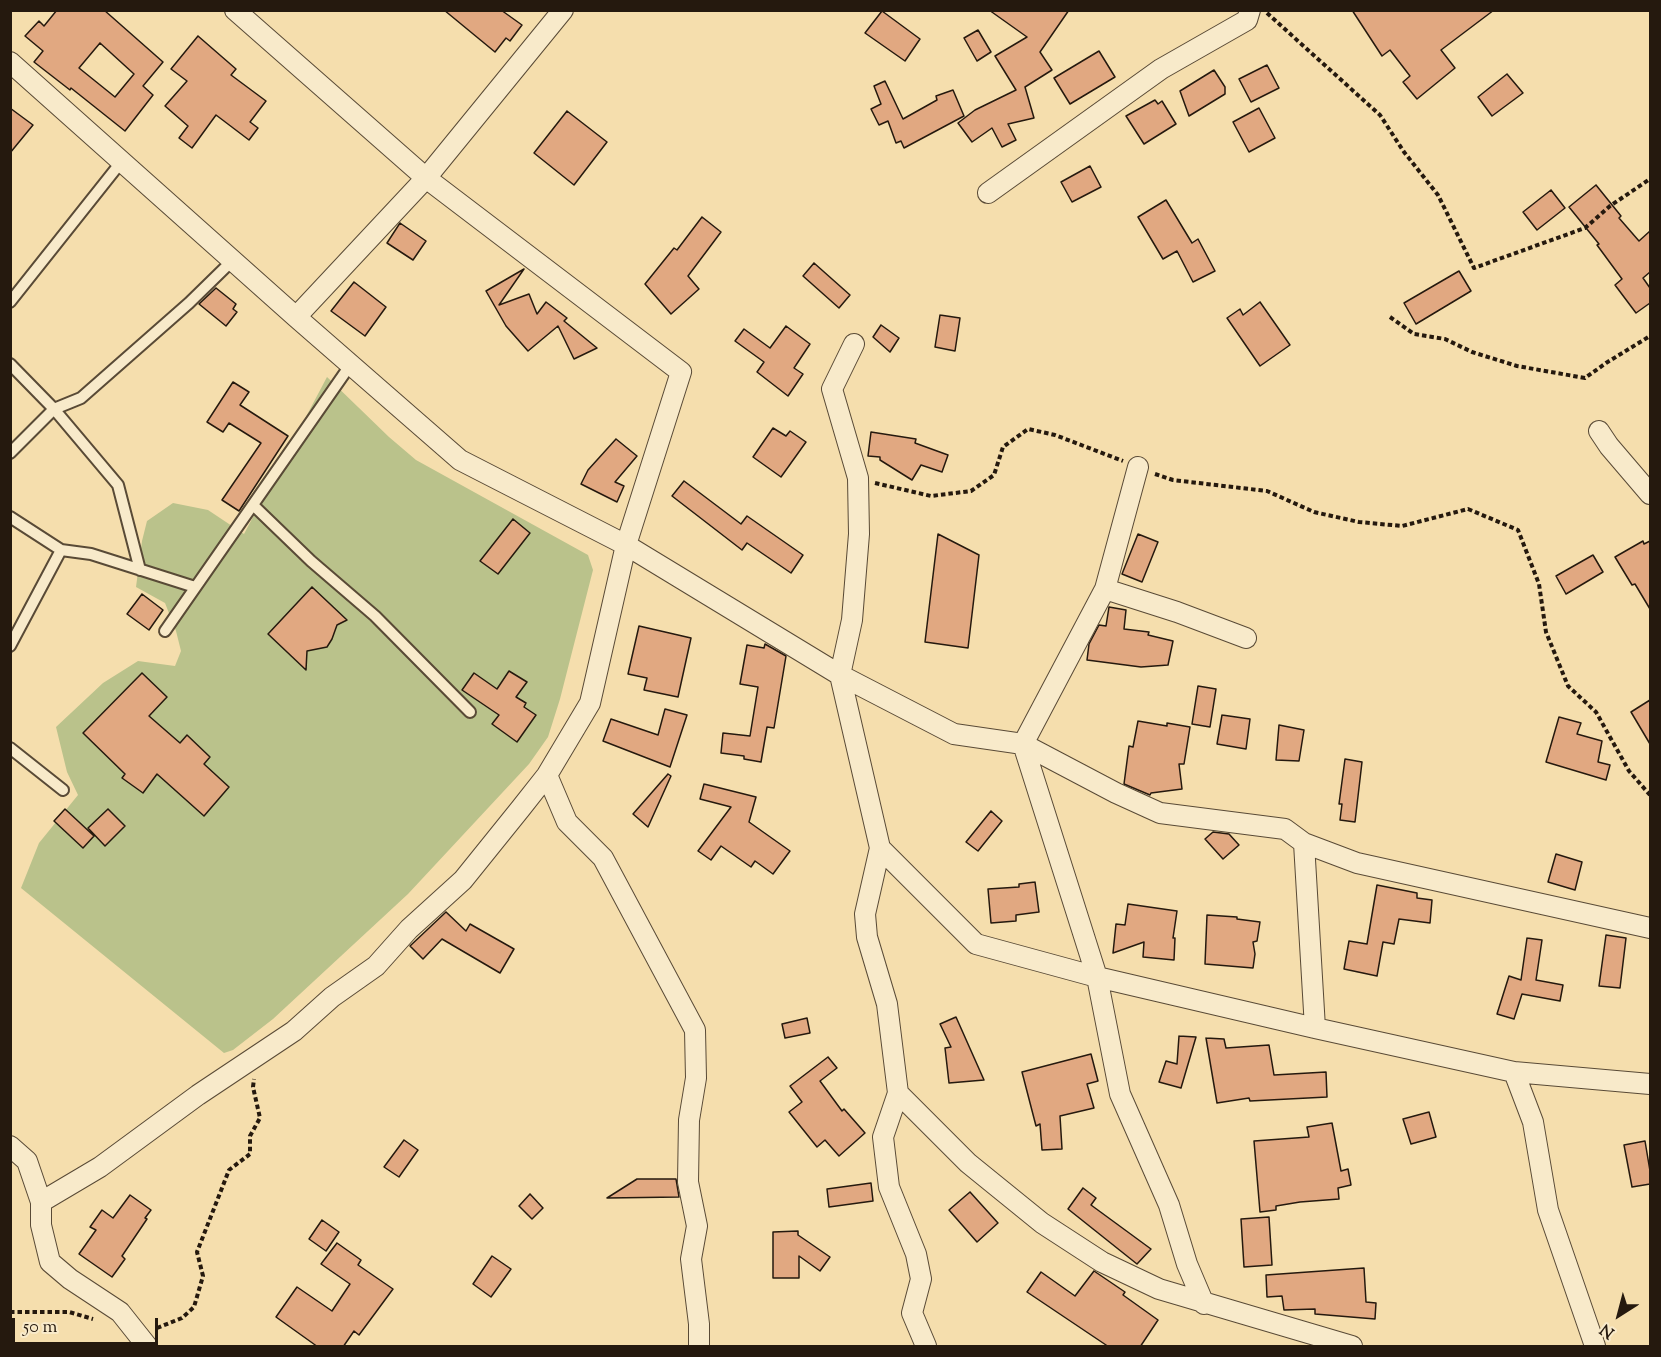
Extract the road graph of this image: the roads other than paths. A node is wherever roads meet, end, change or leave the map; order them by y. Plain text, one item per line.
1 (235, 10) edge
2 (563, 10) edge
3 (1250, 10) edge
4 (10, 62) edge
5 (122, 161) junction
6 (426, 178) junction
7 (988, 193) dead end
8 (233, 260) junction
9 (10, 302) edge
10 (296, 317) junction
11 (854, 344) dead end
12 (10, 364) edge
13 (351, 364) junction
14 (54, 409) junction
15 (1599, 431) dead end
16 (10, 453) edge
17 (1138, 467) road end
18 (1650, 494) edge
19 (253, 505) junction
20 (10, 517) edge
21 (626, 545) junction
22 (61, 550) junction
23 (140, 570) junction
24 (195, 587) junction
25 (1105, 589) junction
26 (165, 631) dead end
27 (1246, 638) dead end
28 (10, 646) edge
29 (840, 675) junction
30 (470, 712) dead end
31 (1023, 744) junction
32 (10, 748) edge
33 (548, 775) junction
34 (63, 790) dead end
35 (1304, 843) junction
36 (880, 848) junction
37 (1650, 928) edge
38 (1097, 977) junction
39 (1315, 1028) junction
40 (1514, 1071) junction
41 (1650, 1084) edge
42 (898, 1093) junction
43 (10, 1146) edge
44 (41, 1203) junction
45 (1204, 1304) junction
46 (137, 1342) edge
47 (699, 1347) edge
48 (926, 1347) edge
49 (1352, 1347) edge
50 (1594, 1347) edge

1 - 6 street
2 - 6 street
3 - 7 street
4 - 5 street
5 - 8 street
5 - 9 lane
6 - 10 street
6 - 21 street
8 - 10 street
8 - 14 lane
10 - 13 street
11 - 29 street
12 - 14 lane
13 - 19 lane
13 - 21 street
14 - 16 lane
14 - 23 lane
15 - 18 street
17 - 25 street
19 - 24 lane
19 - 30 lane
20 - 22 lane
21 - 29 street
21 - 33 street
22 - 23 lane
22 - 28 lane
23 - 24 lane
24 - 26 lane
25 - 27 street
25 - 31 street
29 - 31 street
29 - 36 street
31 - 35 street
31 - 38 street
32 - 34 lane
33 - 44 street
33 - 47 street
35 - 37 street
35 - 39 street
36 - 38 street
36 - 42 street
38 - 39 street
38 - 45 street
39 - 40 street
40 - 41 street
40 - 50 street
42 - 45 street
42 - 48 street
43 - 44 street
44 - 46 street
45 - 49 street

